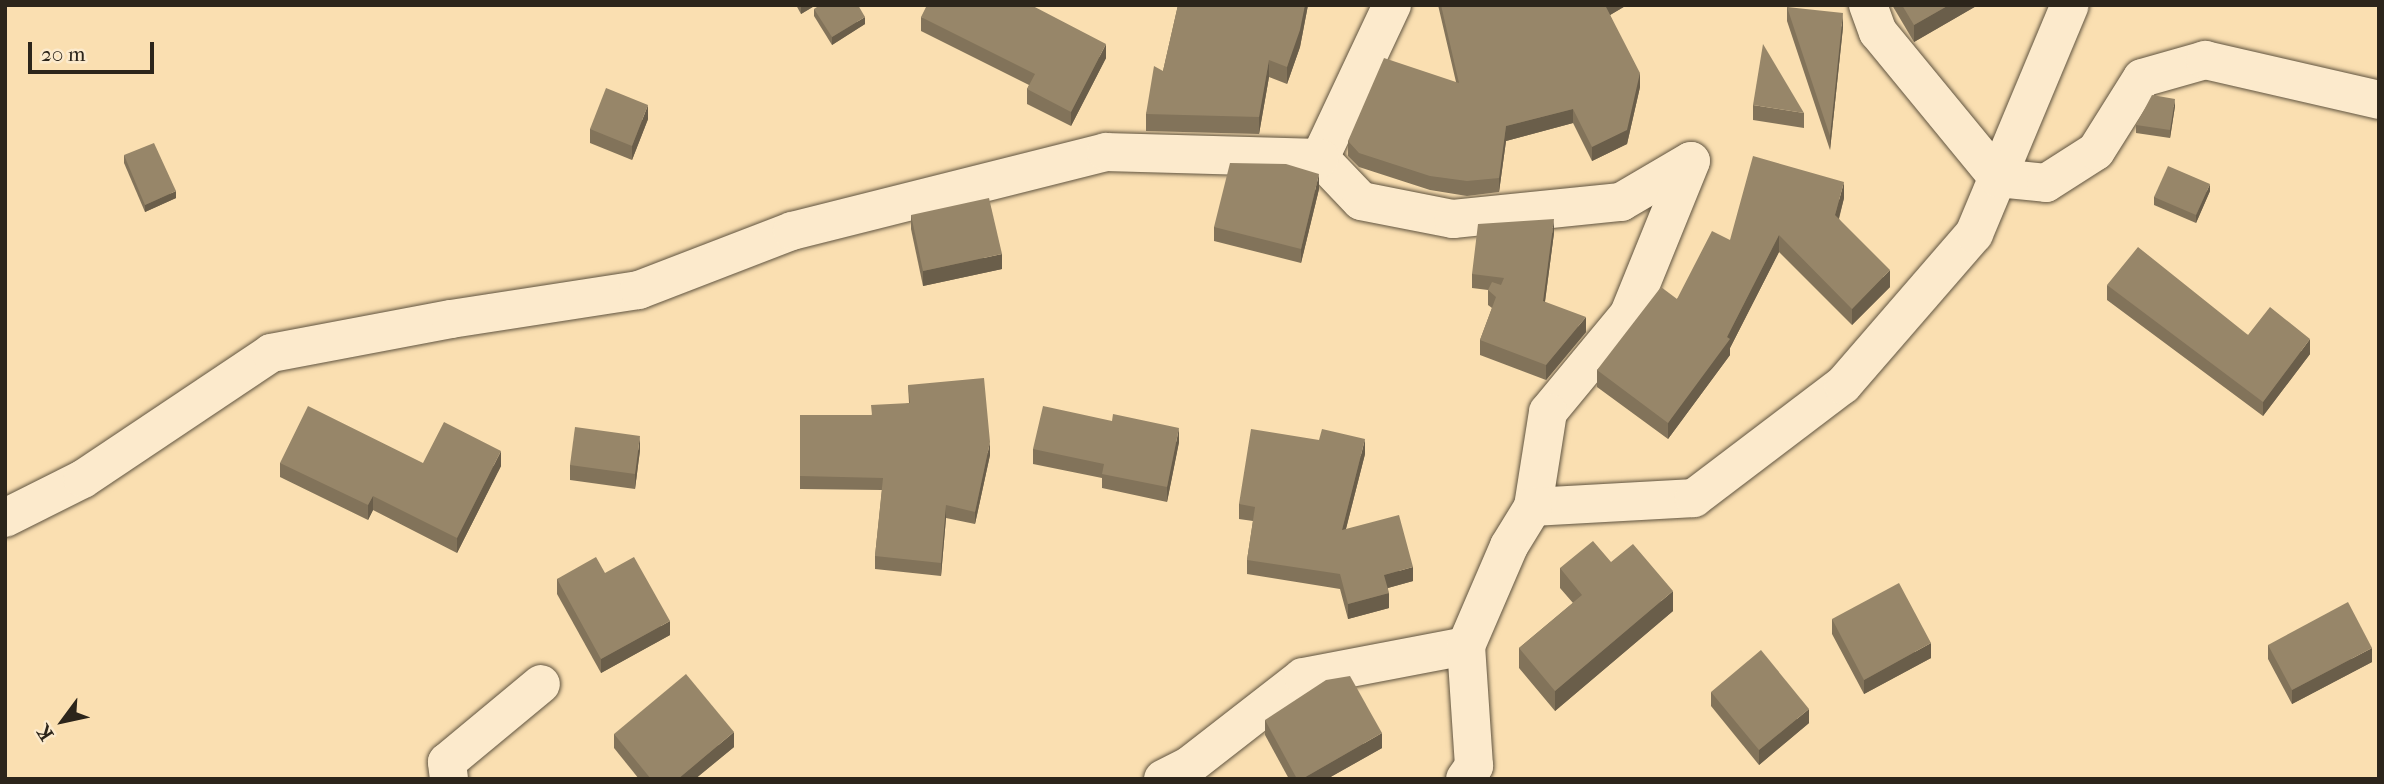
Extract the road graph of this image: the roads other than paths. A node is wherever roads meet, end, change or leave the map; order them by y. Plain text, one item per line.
1 (1392, 5) edge
2 (1868, 5) edge
3 (2070, 5) edge
4 (2379, 100) edge
5 (1320, 158) junction
6 (1998, 178) junction
7 (1534, 508) junction
8 (5, 518) edge
9 (1466, 646) junction
10 (541, 684) dead end
11 (1473, 774) edge
12 (449, 779) edge
13 (1163, 779) edge

1 - 5 street
2 - 6 street
3 - 6 street
4 - 6 street
5 - 7 street
5 - 8 street
6 - 7 street
7 - 9 street
9 - 11 street
9 - 13 street
10 - 12 street

